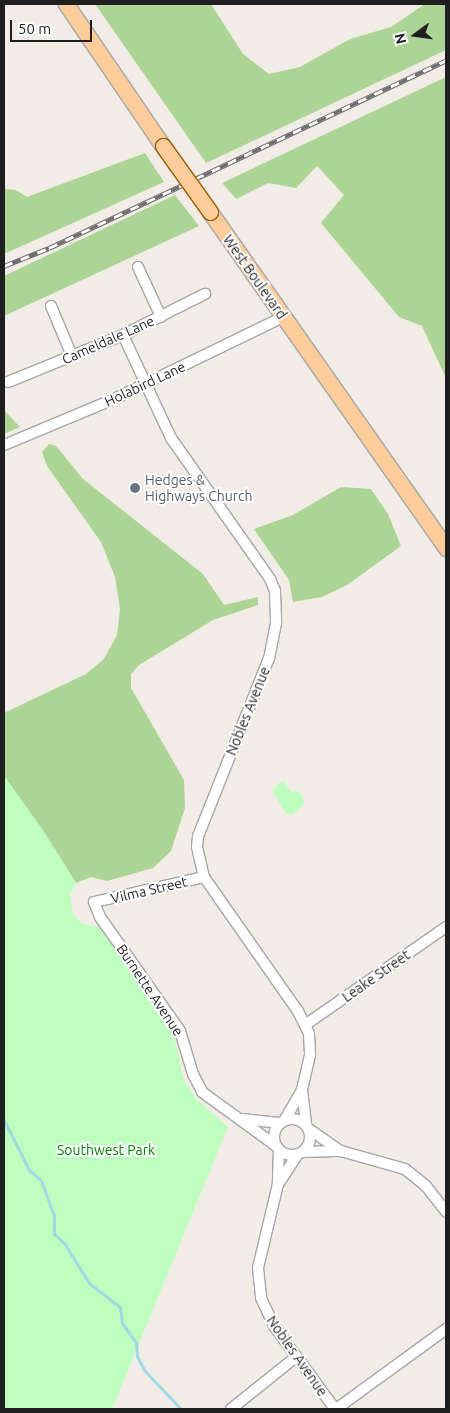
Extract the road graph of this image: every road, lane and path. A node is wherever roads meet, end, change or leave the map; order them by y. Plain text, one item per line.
1 (66, 4) edge
2 (138, 267) dead end
3 (206, 294) dead end
4 (50, 306) dead end
5 (161, 316) junction
6 (283, 317) junction
7 (123, 335) junction
8 (72, 356) junction
9 (8, 382) dead end
10 (147, 384) junction
11 (4, 445) edge
12 (446, 548) edge
13 (204, 877) junction
14 (94, 902) joint
15 (446, 927) edge
16 (305, 1025) junction
17 (302, 1090) junction
18 (242, 1119) junction
19 (282, 1121) junction
20 (307, 1127) junction
21 (277, 1148) junction
22 (341, 1151) junction
23 (300, 1153) junction
24 (278, 1184) junction
25 (446, 1212) edge
26 (446, 1329) edge
27 (296, 1357) junction
28 (231, 1409) edge
29 (336, 1409) edge

1 - 6 main road, West Boulevard, bridge
2 - 5 street
3 - 5 street, Cameldale Lane
4 - 8 street
5 - 7 street, Cameldale Lane
6 - 10 street, Holabird Lane
6 - 12 main road, West Boulevard
7 - 8 street, Cameldale Lane
7 - 10 street, Nobles Avenue
8 - 9 street, Cameldale Lane
10 - 11 street, Holabird Lane
10 - 13 street, Nobles Avenue
13 - 14 street, Vilma Street
13 - 16 street, Nobles Avenue
14 - 18 street, Burnette Avenue
15 - 16 street, Leake Street
16 - 17 street, Nobles Avenue
17 - 19 street, Nobles Avenue
17 - 20 street, Nobles Avenue
18 - 19 street, Burnette Avenue
18 - 21 street, Burnette Avenue
19 - 20 street
19 - 21 street
20 - 22 street
20 - 23 street
21 - 23 street
21 - 24 street, Nobles Avenue
22 - 23 street
22 - 25 street
23 - 24 street, Nobles Avenue
24 - 27 street, Nobles Avenue
26 - 29 street
27 - 28 street
27 - 29 street, Nobles Avenue

